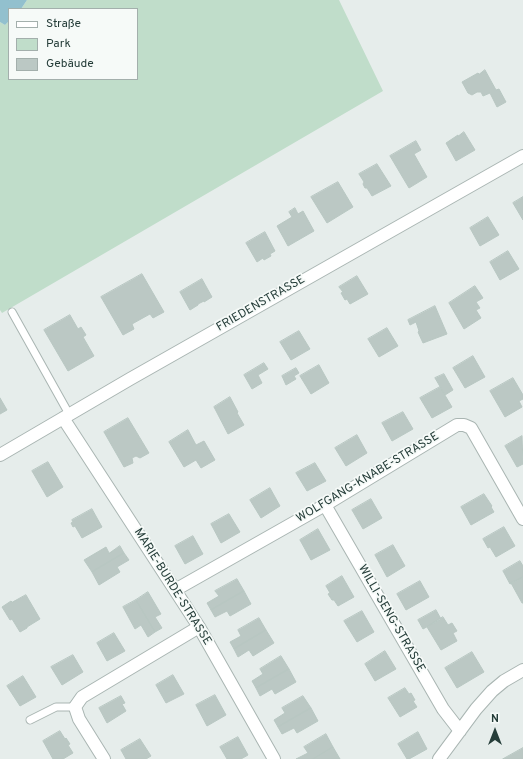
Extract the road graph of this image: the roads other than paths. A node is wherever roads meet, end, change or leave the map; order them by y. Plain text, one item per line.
1 (523, 156) edge
2 (12, 312) dead end
3 (66, 416) junction
4 (0, 455) edge
5 (325, 505) junction
6 (523, 519) edge
7 (175, 590) junction
8 (199, 627) junction
9 (523, 670) edge
10 (75, 707) junction
11 (30, 720) dead end
12 (460, 731) junction
13 (104, 759) edge
14 (274, 759) edge
15 (439, 759) edge

1 - 3 street, FRIEDENSTRASSE
2 - 3 lane
3 - 4 street, FRIEDENSTRASSE
3 - 7 street, MARIE-BURDE-STRASSE
5 - 6 street, WOLFGANG-KNABE-STRASSE
5 - 7 street, WOLFGANG-KNABE-STRASSE
5 - 12 street, WILLI-SENG-STRASSE
7 - 8 street, MARIE-BURDE-STRASSE
8 - 10 street
8 - 14 street, MARIE-BURDE-STRASSE
9 - 12 street
10 - 11 lane
10 - 13 street
12 - 15 street

